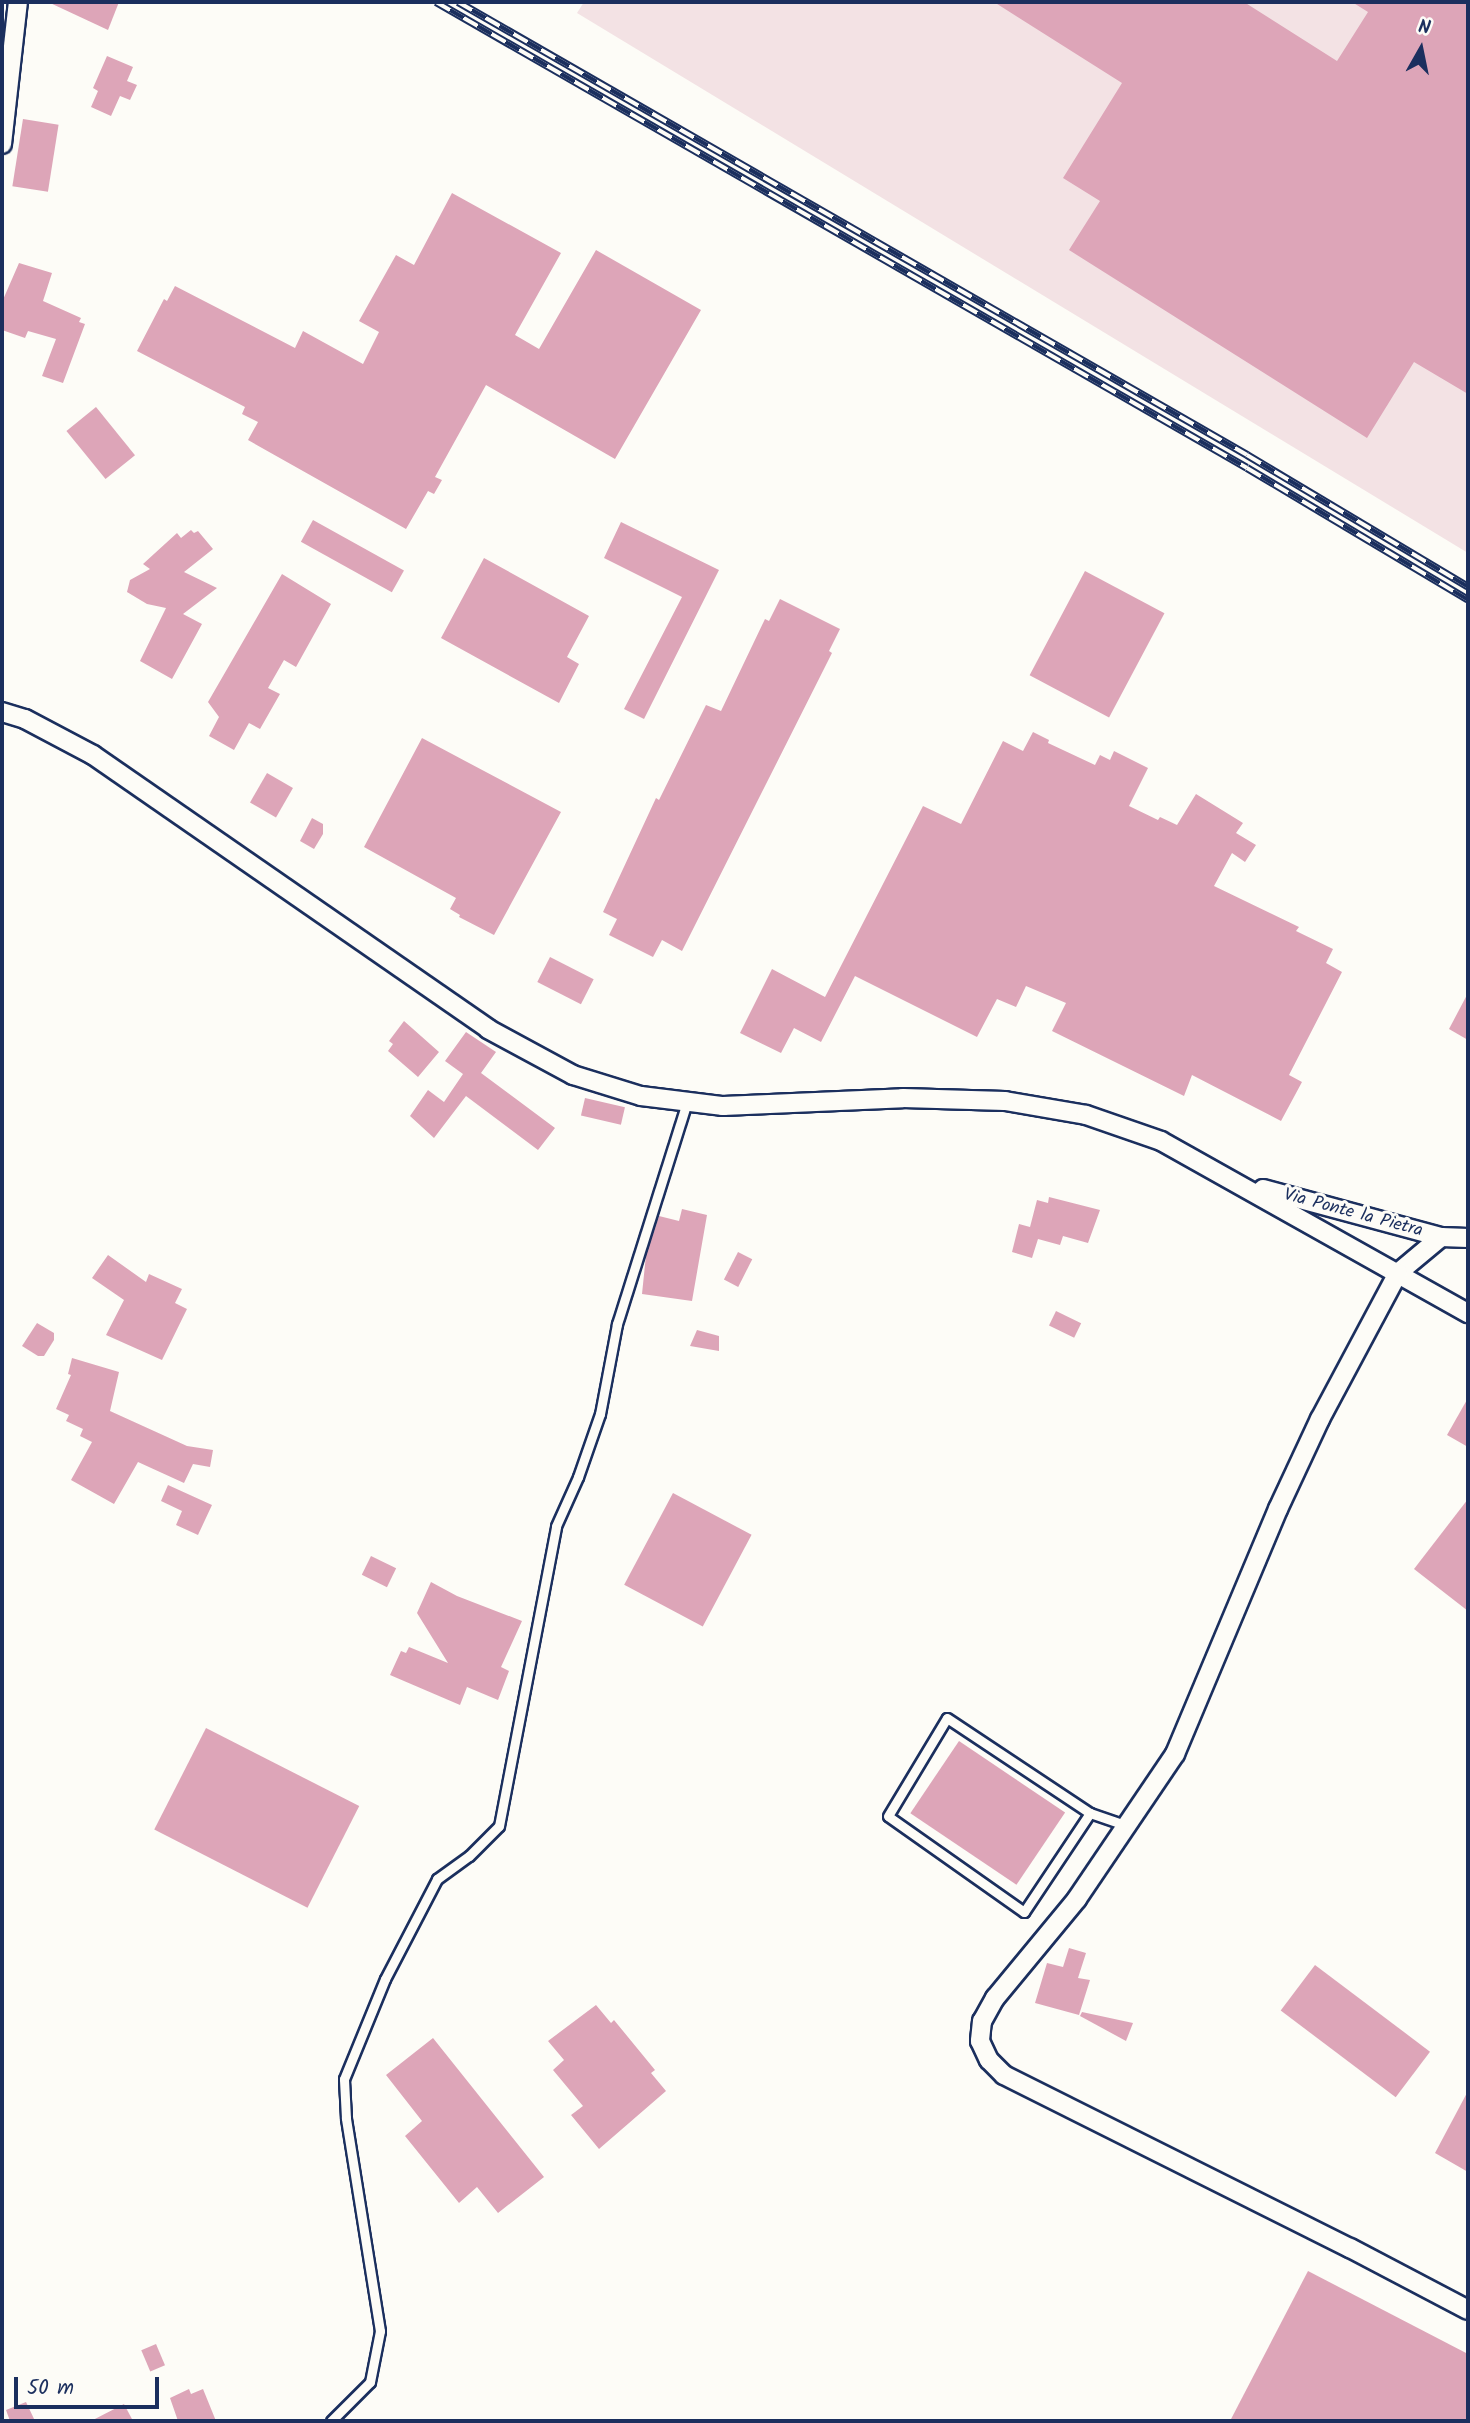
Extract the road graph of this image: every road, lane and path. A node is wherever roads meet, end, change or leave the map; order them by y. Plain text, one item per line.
1 (18, 2) edge
2 (2, 144) edge
3 (2, 712) edge
4 (687, 1102) junction
5 (1239, 1182) junction
6 (1441, 1237) junction
7 (1468, 1238) edge
8 (1398, 1273) junction
9 (1468, 1313) edge
10 (1090, 1813) junction
11 (1125, 1825) junction
12 (1468, 2310) edge
13 (331, 2421) edge

1 - 2 street
3 - 4 street
4 - 5 street
4 - 13 lane
5 - 6 street, Via Ponte la Pietra
5 - 8 street
6 - 7 street, Via Ponte la Pietra
6 - 8 street
8 - 9 street
8 - 11 street
10 - 10 lane
10 - 11 lane
11 - 12 street

